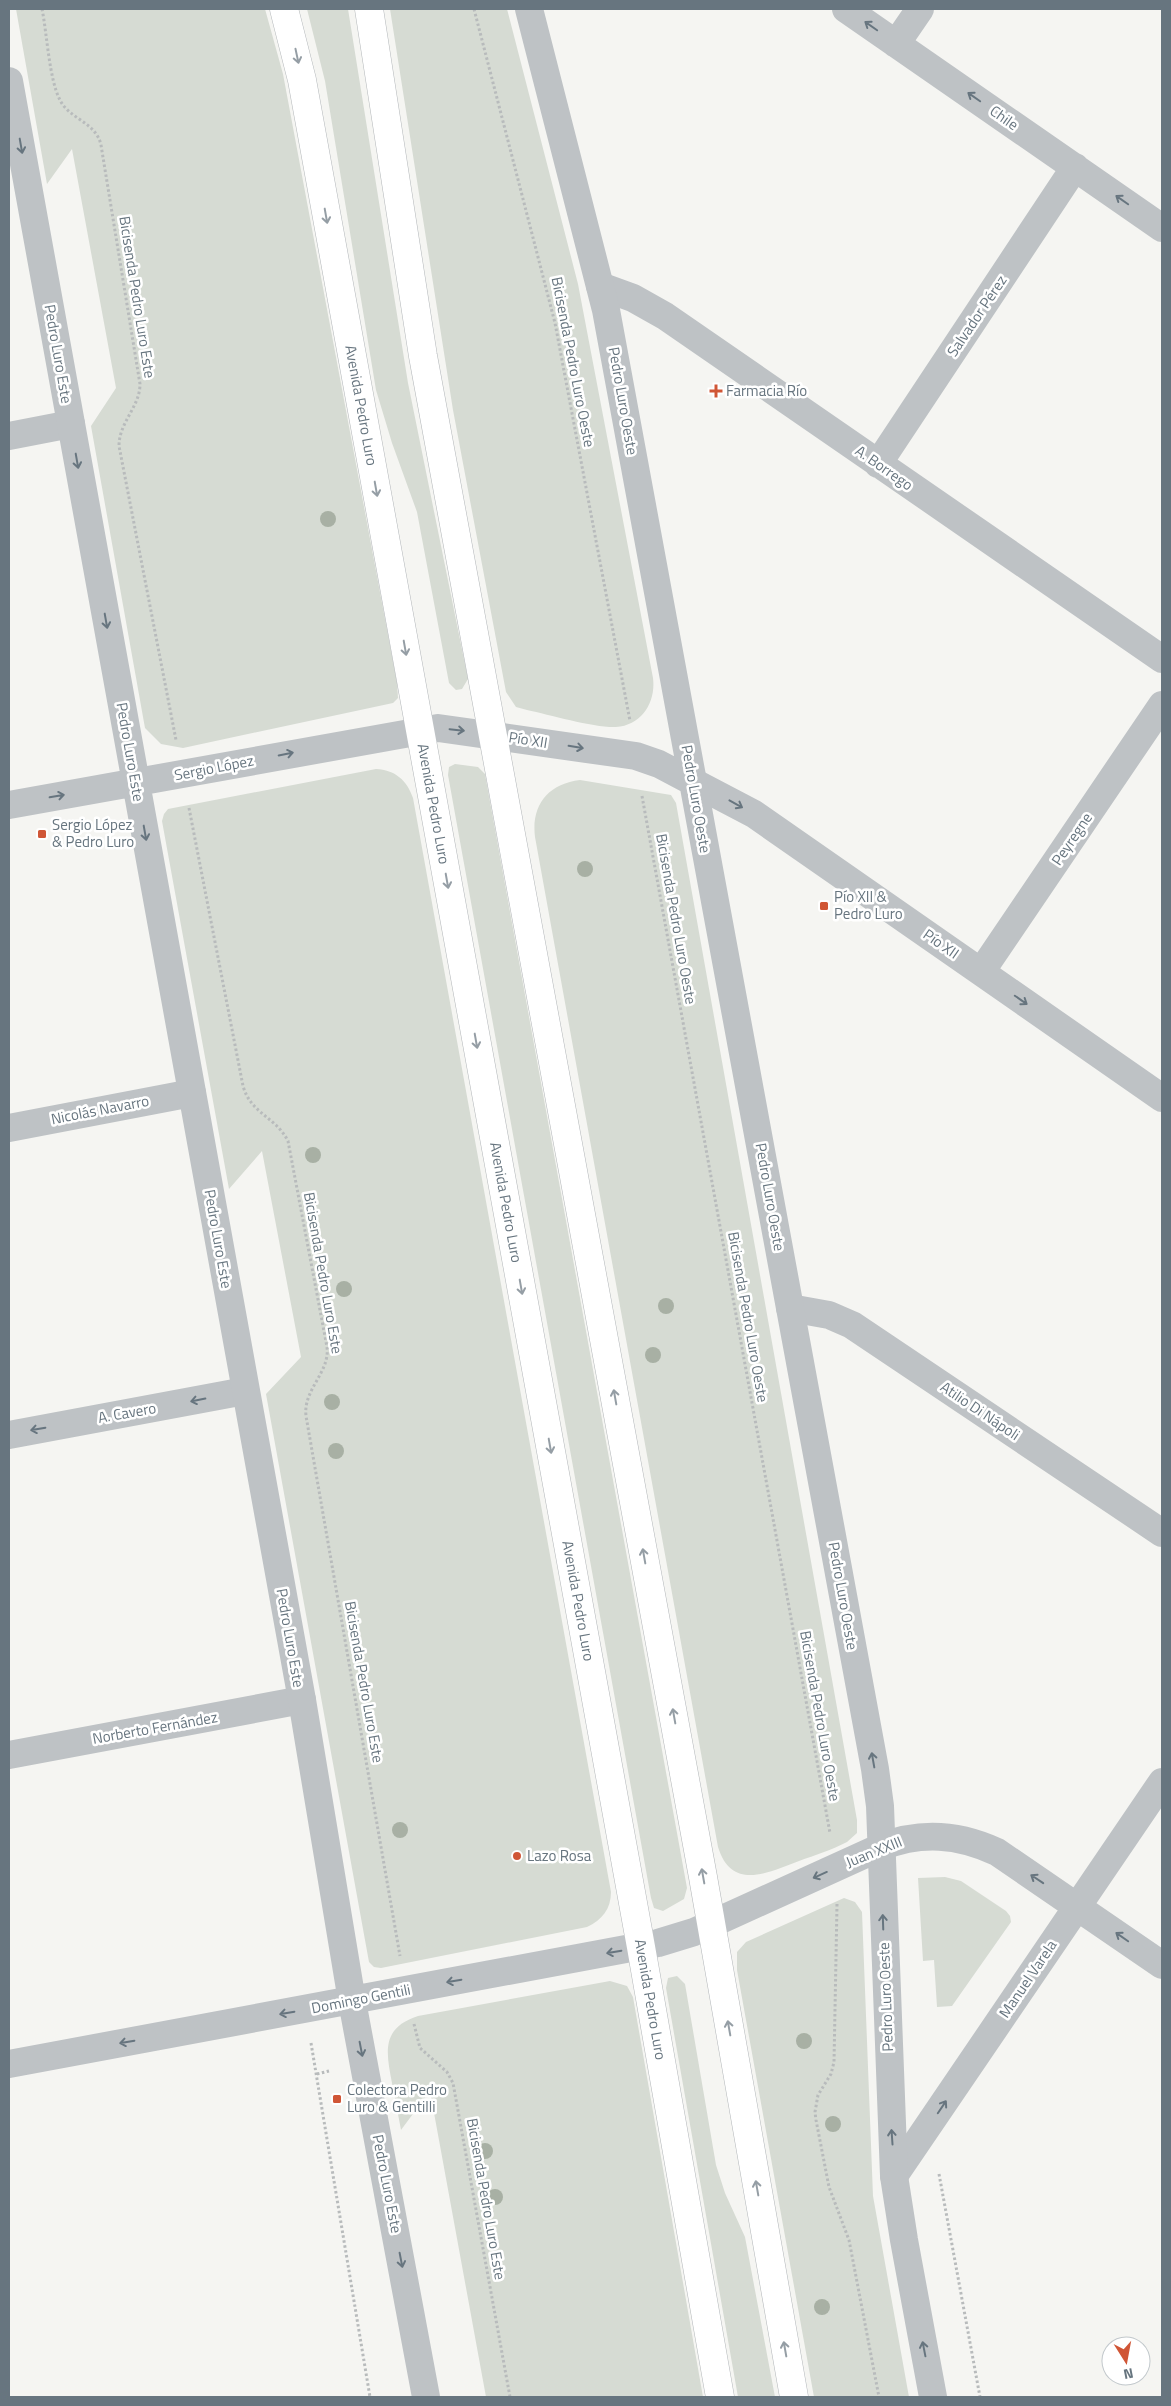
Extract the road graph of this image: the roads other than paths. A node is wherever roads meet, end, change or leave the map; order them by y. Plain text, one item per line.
1 (284, 9) edge
2 (369, 9) edge
3 (529, 9) edge
4 (846, 9) edge
5 (920, 9) edge
6 (896, 44) junction
7 (9, 81) edge
8 (1076, 168) junction
9 (1162, 228) edge
10 (600, 286) junction
11 (71, 424) junction
12 (9, 436) edge
13 (878, 464) junction
14 (1162, 659) edge
15 (1162, 706) edge
16 (680, 708) junction
17 (420, 729) junction
18 (494, 735) junction
19 (636, 756) junction
20 (135, 782) junction
21 (693, 782) junction
22 (9, 805) edge
23 (981, 972) junction
24 (192, 1093) junction
25 (1162, 1098) edge
26 (9, 1128) edge
27 (790, 1308) junction
28 (245, 1391) junction
29 (9, 1435) edge
30 (1162, 1533) edge
31 (302, 1700) junction
32 (9, 1755) edge
33 (1162, 1782) edge
34 (881, 1847) junction
35 (1078, 1906) junction
36 (711, 1924) junction
37 (641, 1947) junction
38 (1162, 1965) edge
39 (352, 2001) junction
40 (9, 2064) edge
41 (894, 2176) junction
42 (426, 2397) edge
43 (720, 2397) edge
44 (794, 2397) edge
45 (933, 2397) edge

1 -> 17 main road, Avenida Pedro Luro
2 - 18 main road
3 - 10 street, Pedro Luro Oeste
6 -> 4 street, Chile
5 - 6 street
8 -> 6 street, Chile
7 -> 11 street, Pedro Luro Este
9 -> 8 street, Chile
8 - 13 street, Salvador Pérez
10 - 13 street, A. Borrego
10 - 16 street, Pedro Luro Oeste
11 - 12 street
11 -> 20 street, Pedro Luro Este
13 - 14 street, A. Borrego
15 - 23 street, Peyregne
16 - 19 street
16 - 21 street, Pedro Luro Oeste
17 -> 18 street, Pío XII
20 -> 17 street, Sergio López
17 -> 37 main road, Avenida Pedro Luro
18 -> 19 street, Pío XII
36 -> 18 main road
19 - 21 street, Pío XII
22 -> 20 street, Sergio López
20 -> 24 street, Pedro Luro Este
21 -> 23 street, Pío XII
21 - 27 street, Pedro Luro Oeste
23 -> 25 street, Pío XII
24 - 26 street, Nicolás Navarro
24 - 28 street, Pedro Luro Este
27 - 30 street, Atilio Di Nápoli
34 -> 27 street, Pedro Luro Oeste
28 -> 29 street, A. Cavero
28 - 31 street, Pedro Luro Este
31 - 32 street, Norberto Fernández
31 - 39 street, Pedro Luro Este
33 - 35 street, Manuel Varela
35 -> 34 street, Juan XXIII
34 -> 36 street, Juan XXIII
41 -> 34 street, Pedro Luro Oeste
38 -> 35 street, Juan XXIII
41 -> 35 street, Manuel Varela
36 - 37 street, Domingo Gentili
44 -> 36 main road
37 -> 39 street, Domingo Gentili
37 - 43 main road, Avenida Pedro Luro
39 -> 40 street, Domingo Gentili
39 -> 42 street, Pedro Luro Este
45 -> 41 street, Pedro Luro Oeste

